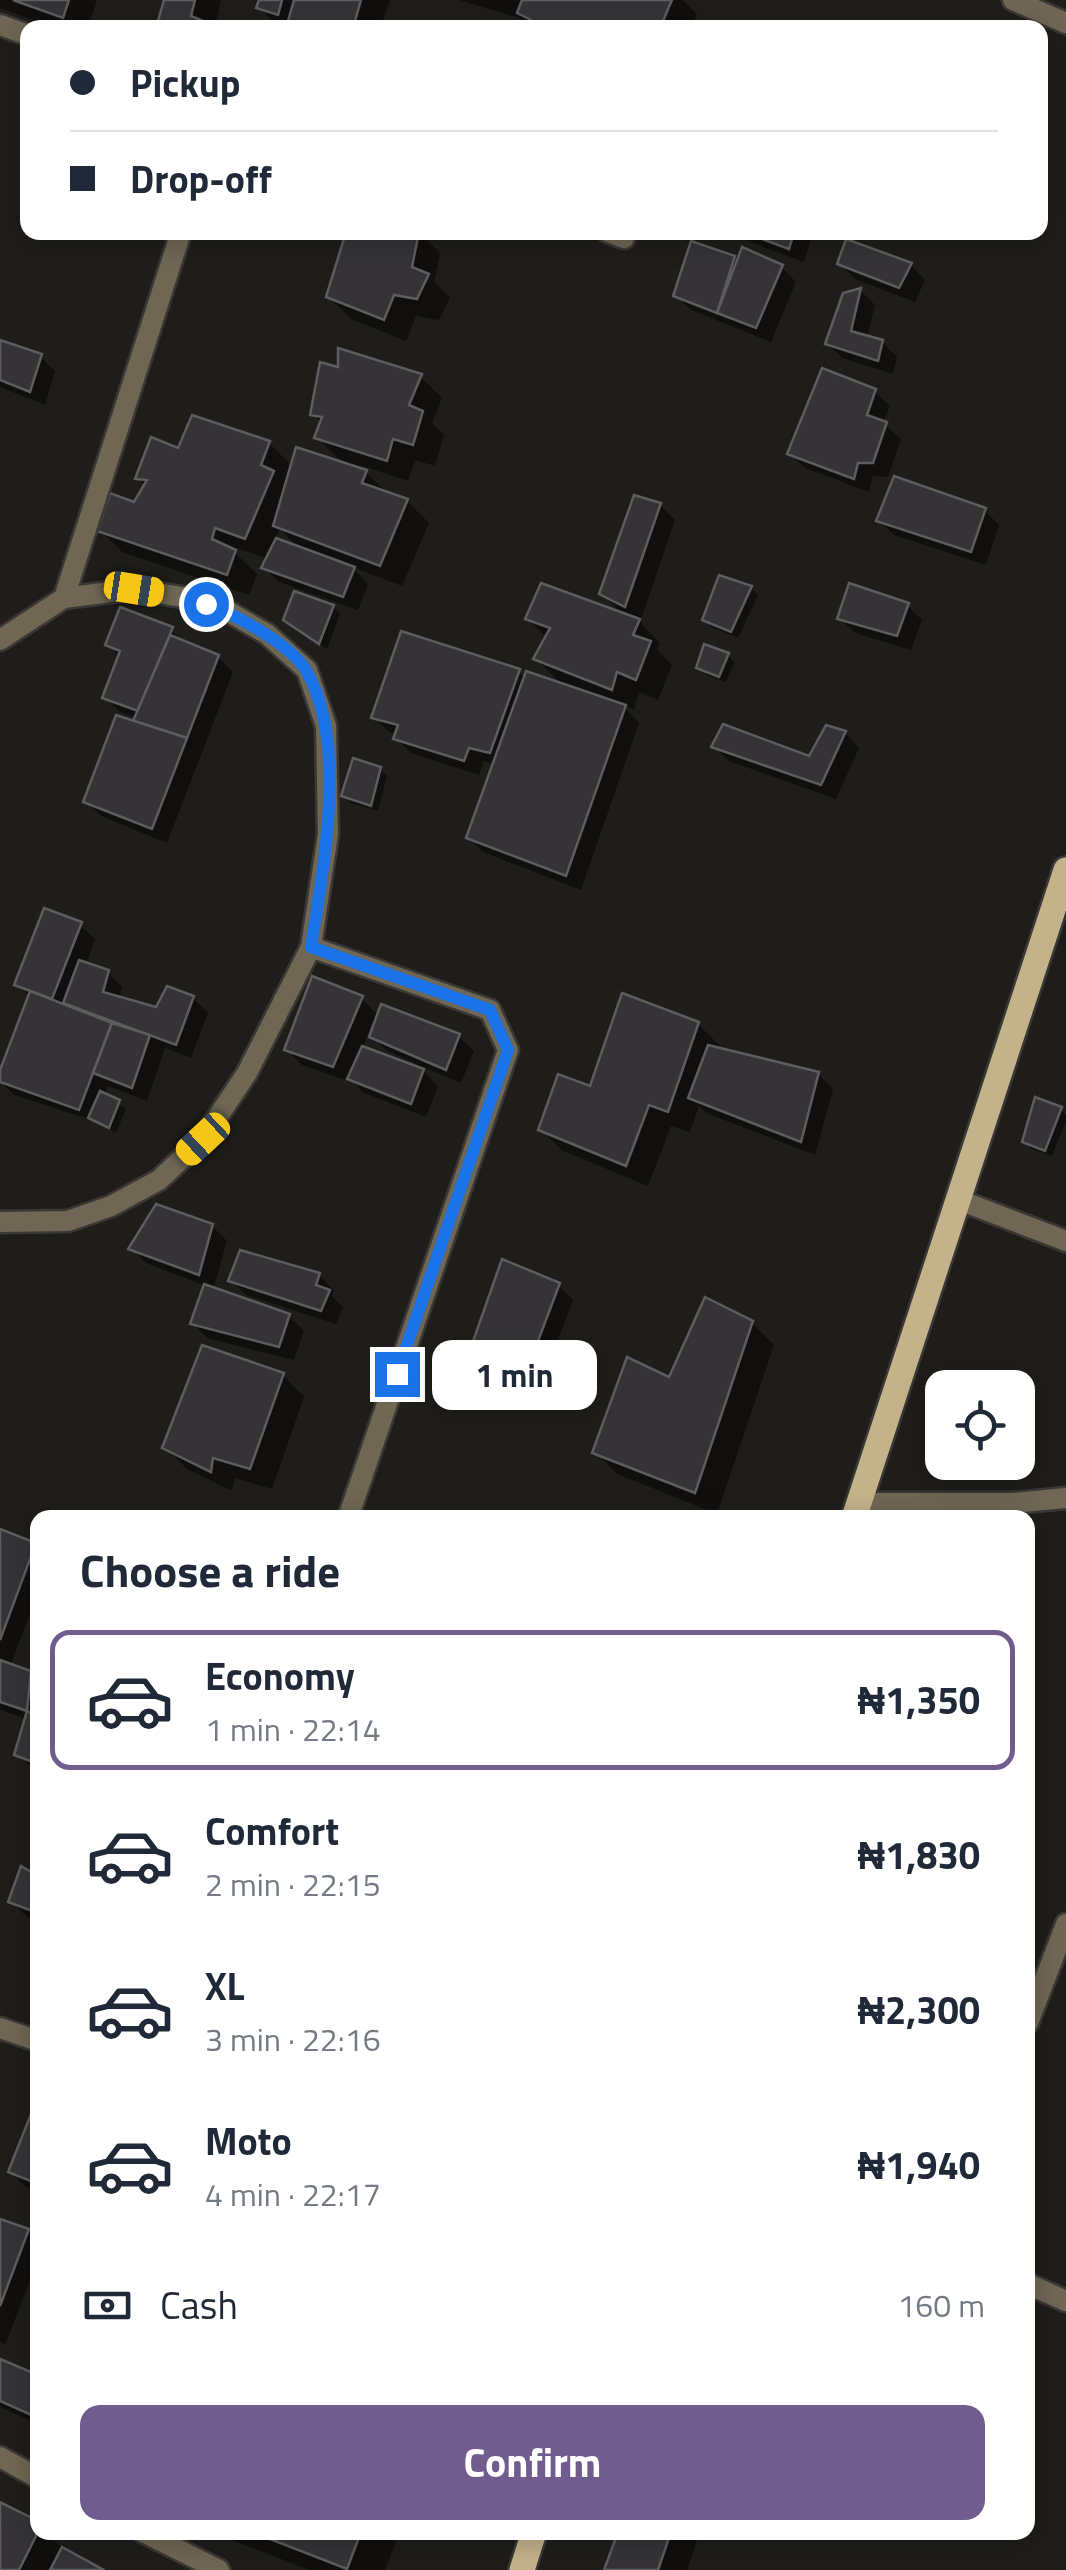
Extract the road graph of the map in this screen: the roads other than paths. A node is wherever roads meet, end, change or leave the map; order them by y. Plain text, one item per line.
1 (1013, 0) edge
2 (1066, 23) edge
3 (178, 240) edge
4 (64, 598) junction
5 (0, 640) edge
6 (1066, 870) edge
7 (1059, 905) edge
8 (311, 947) junction
9 (959, 1200) junction
10 (0, 1222) edge
11 (1066, 1241) edge
12 (1066, 1498) edge
13 (351, 1510) edge
14 (856, 1510) edge
15 (1066, 1924) edge
16 (1035, 2006) edge
17 (0, 2028) edge
18 (30, 2037) edge
19 (1035, 2287) edge
20 (1066, 2301) edge
21 (0, 2457) edge
22 (30, 2474) edge
23 (159, 2540) edge
24 (531, 2540) edge
25 (219, 2570) edge
26 (522, 2570) edge

1 - 2 street
3 - 4 street
4 - 5 street
4 - 8 street
6 - 7 main road
7 - 9 main road
8 - 10 street
8 - 13 street
9 - 11 street
9 - 14 main road
12 - 14 street
15 - 16 street
17 - 18 street
19 - 20 street
21 - 22 street
23 - 25 street
24 - 26 main road

